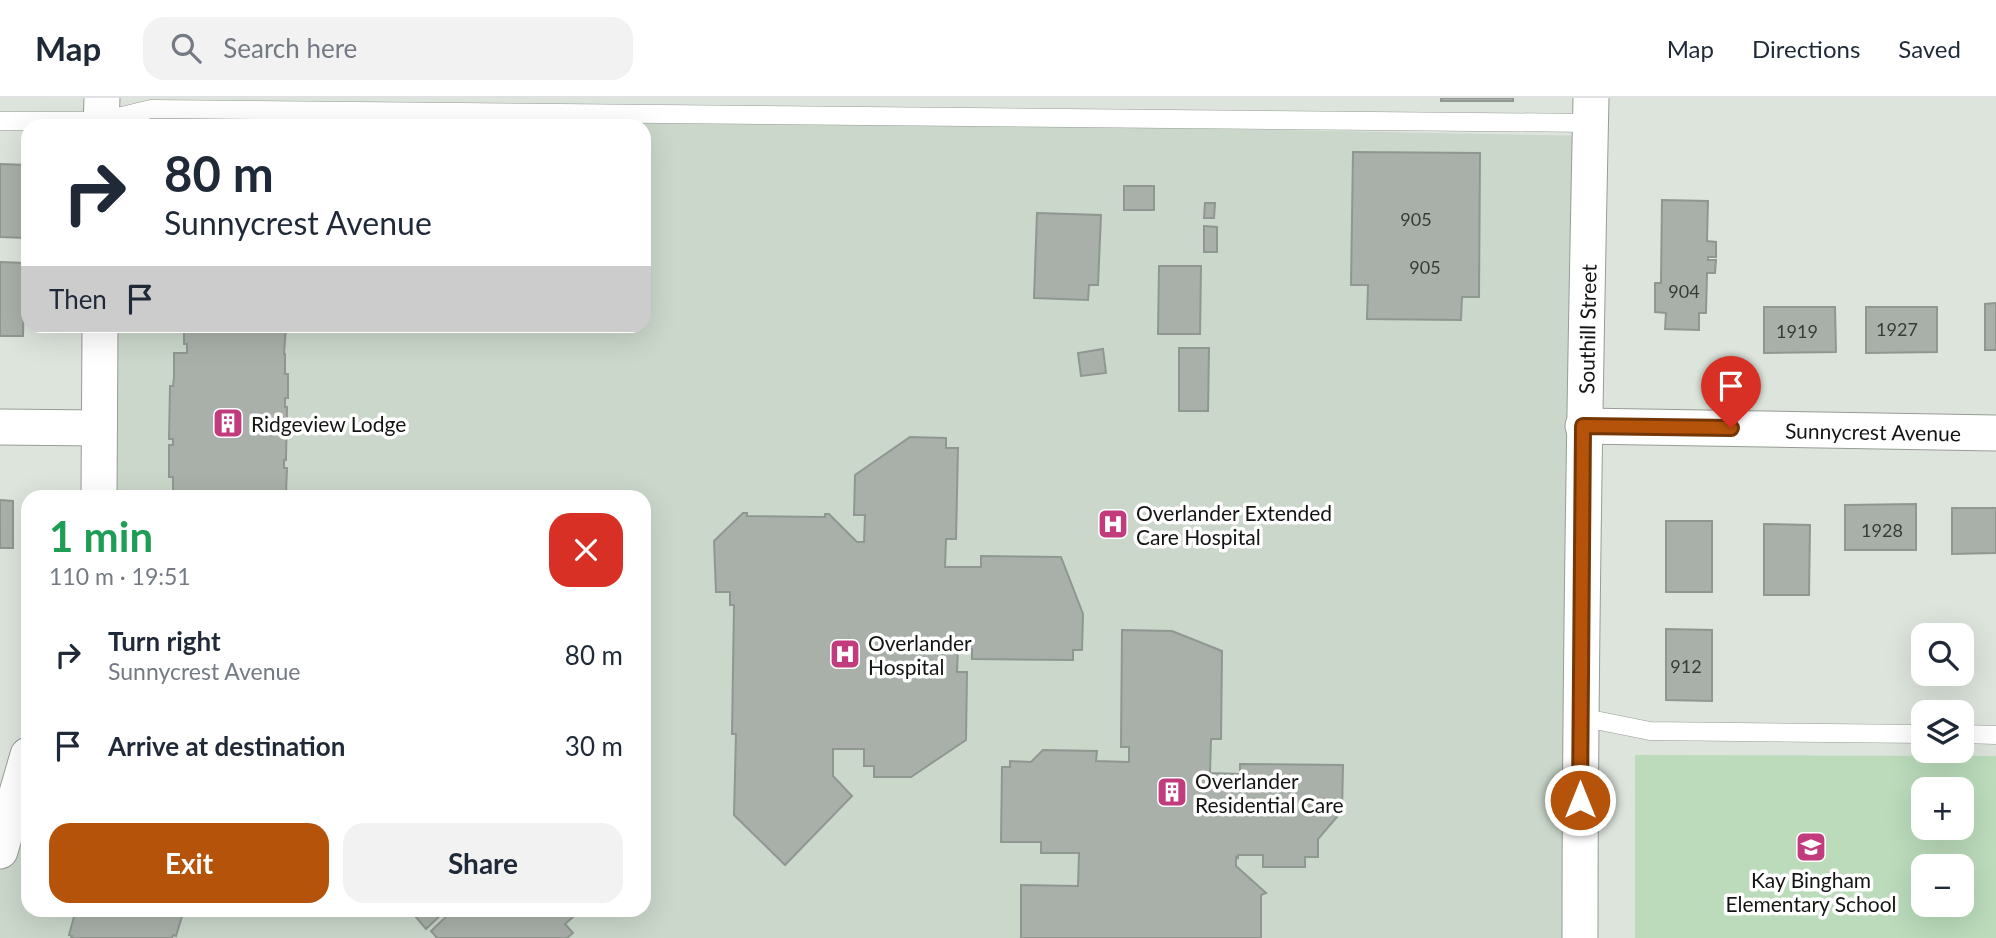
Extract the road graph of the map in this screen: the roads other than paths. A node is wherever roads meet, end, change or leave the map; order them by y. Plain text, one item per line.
1 (1591, 110) edge
2 (101, 115) edge
3 (34, 119) edge
4 (21, 120) edge
5 (0, 121) edge
6 (100, 333) edge
7 (1583, 426) junction
8 (0, 427) edge
9 (99, 428) junction
10 (1996, 433) edge
11 (99, 490) edge
12 (1580, 717) junction
13 (1911, 734) edge
14 (1974, 734) edge
15 (1996, 734) edge
16 (21, 779) edge
17 (0, 851) edge
18 (1580, 938) edge

1 - 2 lane
1 - 7 street, Southill Street
2 - 3 lane
4 - 5 lane
6 - 9 street
7 - 10 street, Sunnycrest Avenue
7 - 12 street, Southill Street
8 - 9 street
9 - 11 street
12 - 13 lane
12 - 18 street, Southill Street
14 - 15 lane
16 - 17 street

